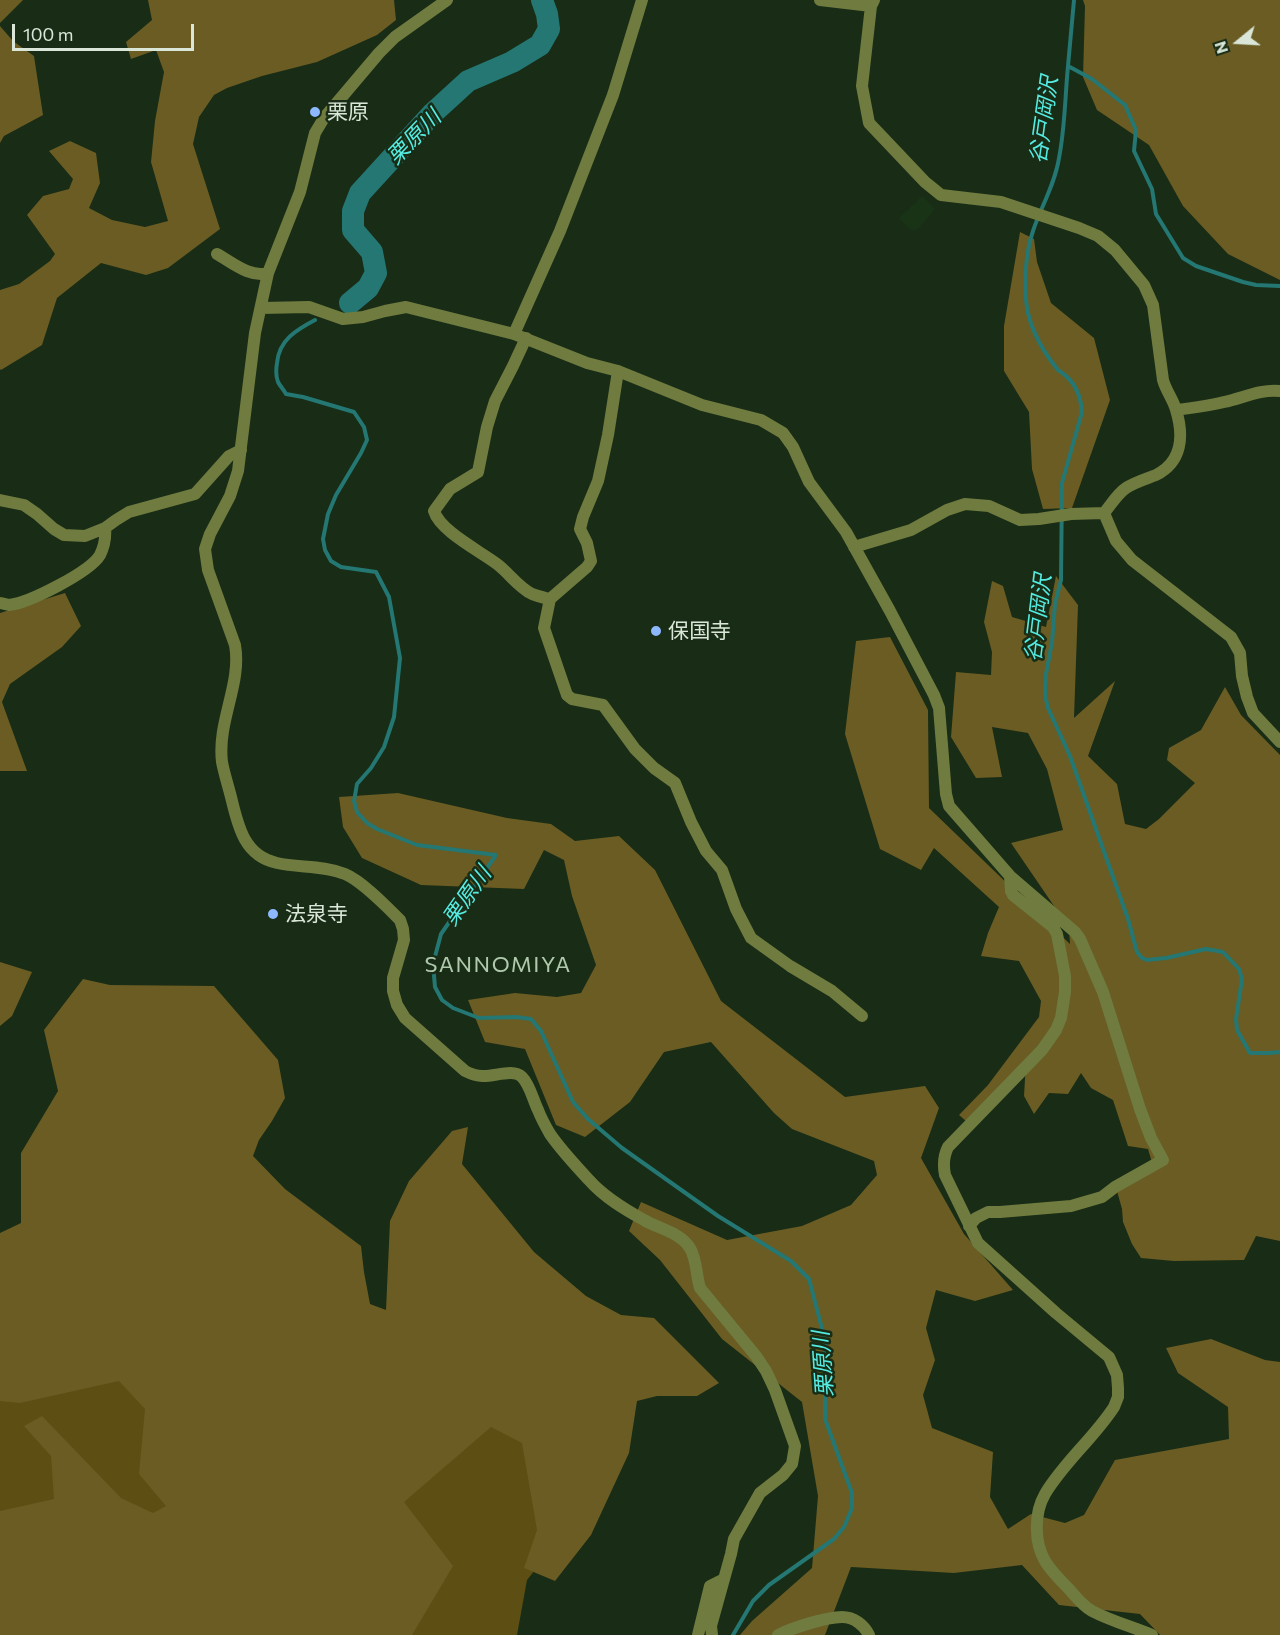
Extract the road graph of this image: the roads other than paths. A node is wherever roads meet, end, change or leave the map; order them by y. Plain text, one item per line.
1 (447, 0) edge
2 (642, 0) edge
3 (820, 0) edge
4 (872, 3) edge
5 (217, 254) dead end
6 (268, 273) junction
7 (261, 308) junction
8 (520, 336) junction
9 (618, 371) junction
10 (1280, 391) edge
11 (1176, 410) junction
12 (242, 450) junction
13 (0, 500) edge
14 (1104, 513) junction
15 (105, 528) junction
16 (854, 547) junction
17 (550, 599) junction
18 (0, 603) edge
19 (1280, 742) edge
20 (1010, 876) junction
21 (862, 1016) dead end
22 (969, 1226) junction
23 (724, 1579) junction
24 (698, 1635) edge
25 (712, 1635) edge
26 (778, 1635) edge
27 (868, 1635) edge
28 (1152, 1635) edge

1 - 6 street
2 - 8 street
3 - 4 street
4 - 11 street
5 - 6 street
6 - 7 street
7 - 8 street
7 - 12 street
8 - 9 street
8 - 17 street
9 - 16 street
9 - 17 street
10 - 11 street
11 - 14 street
12 - 15 street
12 - 23 street
13 - 15 street
14 - 16 street
14 - 19 street
15 - 18 street
16 - 20 street
17 - 21 street
20 - 22 street
20 - 22 street
22 - 28 street
23 - 24 street
23 - 25 street
26 - 27 street

